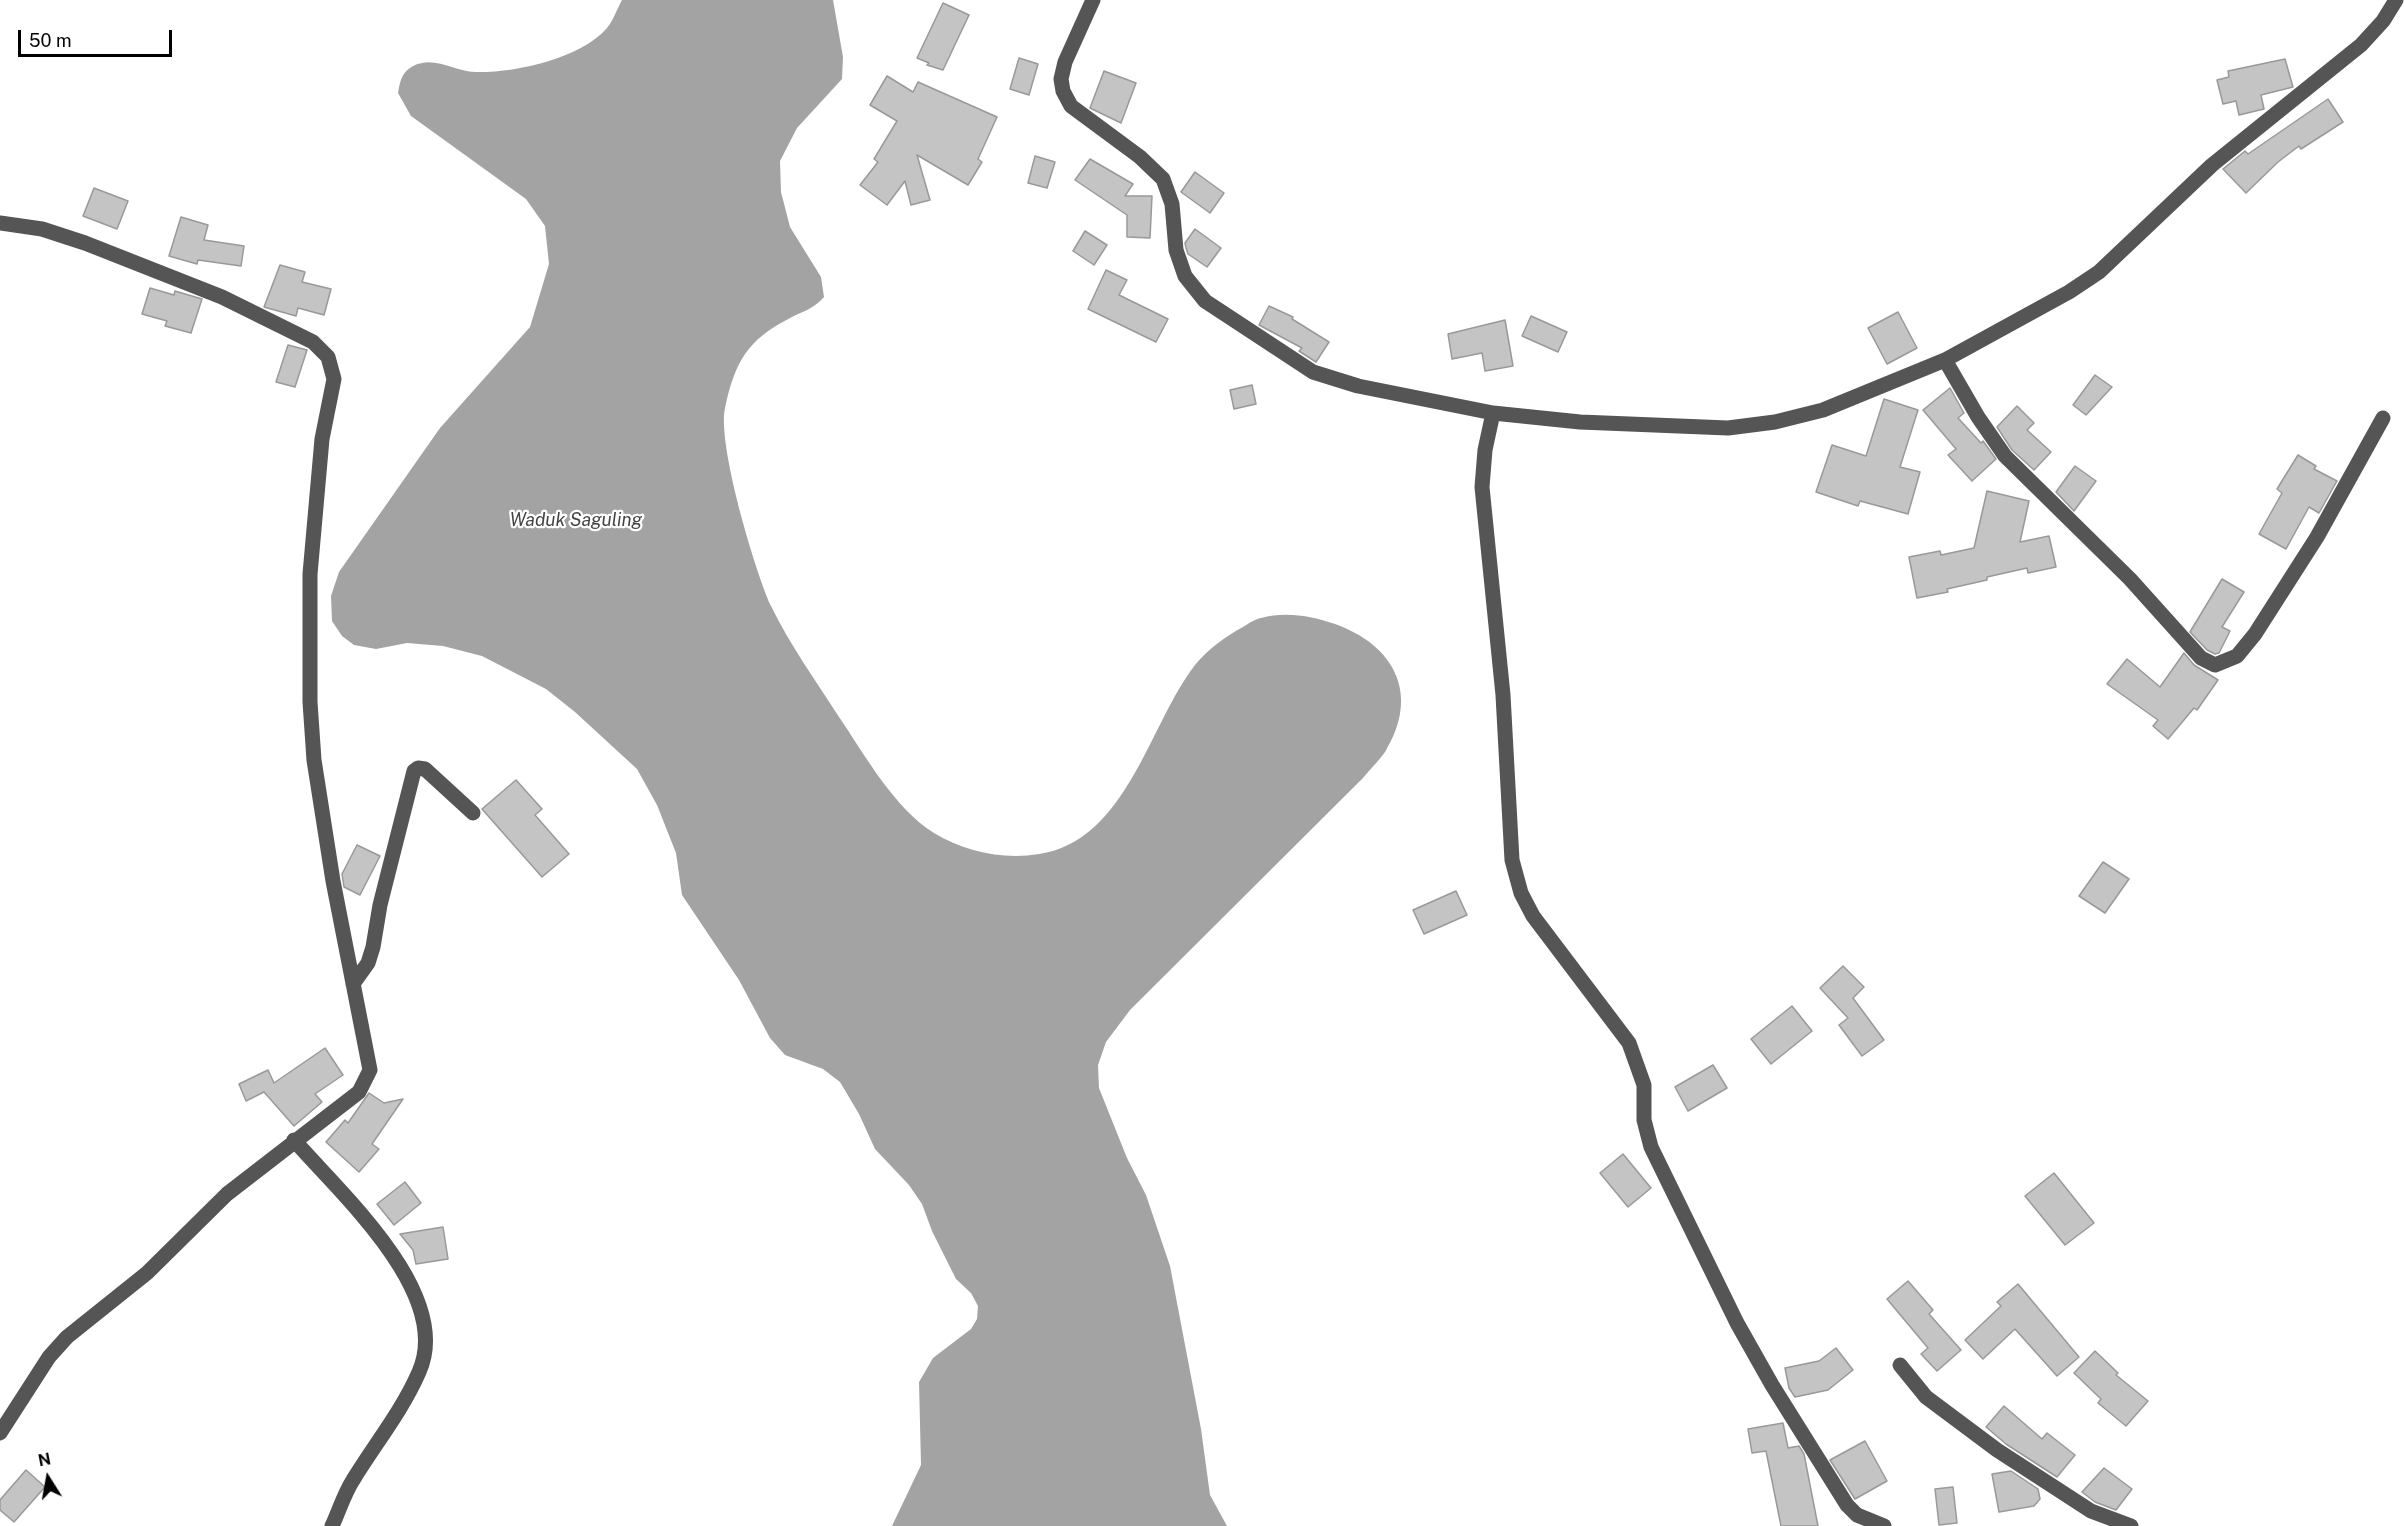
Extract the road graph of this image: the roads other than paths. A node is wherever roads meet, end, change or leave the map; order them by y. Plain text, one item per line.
1 (1093, 0) edge
2 (2396, 0) edge
3 (0, 223) edge
4 (1945, 360) junction
5 (1493, 413) junction
6 (2383, 418) dead end
7 (473, 813) dead end
8 (353, 984) junction
9 (294, 1140) junction
10 (1900, 1365) dead end
11 (0, 1433) edge
12 (332, 1526) edge
13 (1884, 1526) edge
14 (2131, 1526) edge

1 - 5 street
2 - 4 street
3 - 8 street
4 - 5 street
4 - 6 street
5 - 13 street
7 - 8 street
8 - 9 street
9 - 11 street
9 - 12 street
10 - 14 street

